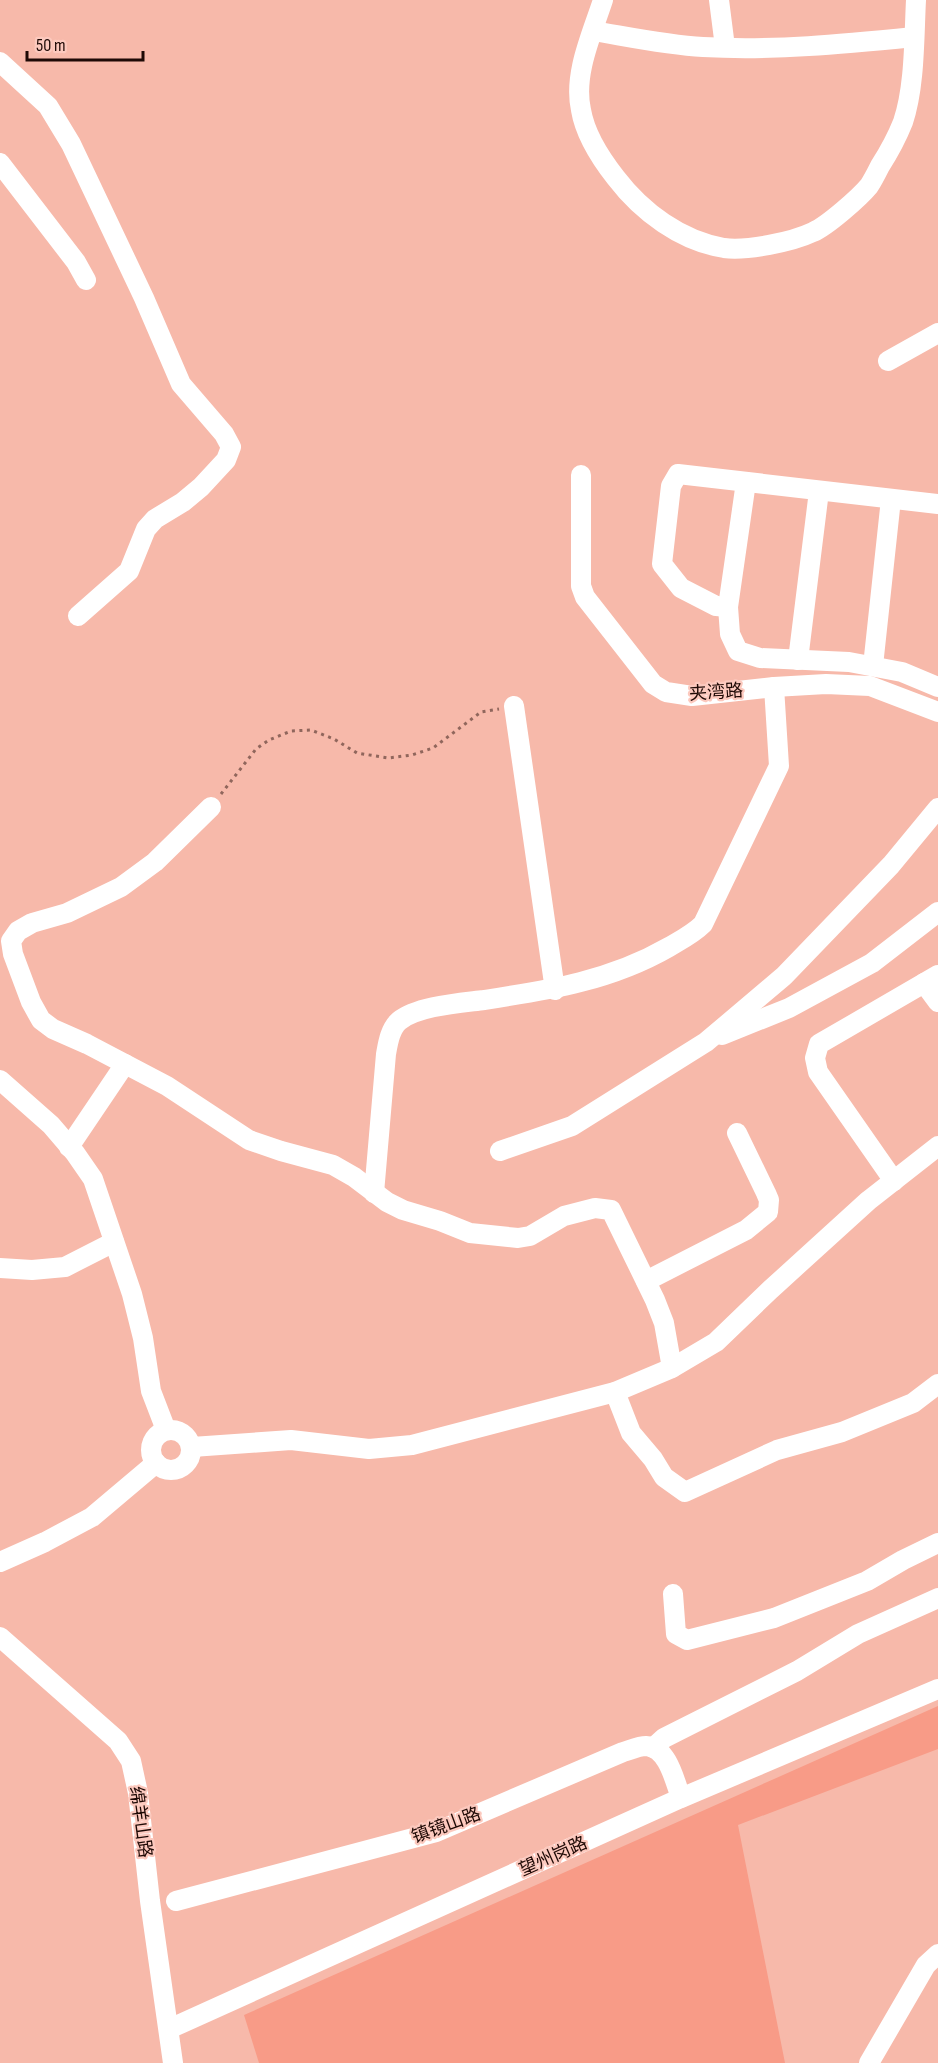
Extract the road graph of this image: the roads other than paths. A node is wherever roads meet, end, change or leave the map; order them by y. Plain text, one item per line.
1 (603, 0) edge
2 (719, 0) edge
3 (916, 0) edge
4 (593, 31) junction
5 (914, 37) junction
6 (725, 47) junction
7 (0, 62) edge
8 (0, 163) edge
9 (86, 280) dead end
10 (938, 333) edge
11 (888, 361) dead end
12 (581, 475) dead end
13 (746, 482) junction
14 (819, 491) junction
15 (891, 499) junction
16 (938, 504) edge
17 (728, 607) junction
18 (78, 616) dead end
19 (798, 660) junction
20 (873, 666) junction
21 (774, 687) junction
22 (938, 687) edge
23 (514, 706) road end
24 (938, 712) edge
25 (211, 807) road end
26 (938, 808) edge
27 (938, 912) edge
28 (931, 979) edge
29 (555, 990) junction
30 (938, 1002) edge
31 (706, 1042) junction
32 (125, 1064) junction
33 (0, 1080) edge
34 (737, 1133) dead end
35 (938, 1146) edge
36 (69, 1147) junction
37 (501, 1151) dead end
38 (894, 1181) junction
39 (374, 1193) junction
40 (114, 1242) junction
41 (0, 1268) edge
42 (646, 1281) junction
43 (672, 1368) junction
44 (938, 1384) edge
45 (615, 1392) junction
46 (166, 1430) junction
47 (192, 1447) junction
48 (156, 1463) junction
49 (938, 1543) edge
50 (0, 1562) edge
51 (673, 1594) dead end
52 (938, 1598) edge
53 (0, 1637) edge
54 (938, 1689) edge
55 (653, 1748) junction
56 (681, 1798) junction
57 (176, 1901) dead end
58 (938, 1954) edge
59 (169, 2029) junction
60 (173, 2063) edge
61 (869, 2063) edge

1 - 4 street
2 - 6 street
3 - 5 street
4 - 5 street
4 - 6 street
5 - 6 street
7 - 18 street
8 - 9 street
10 - 11 street
12 - 21 street, 夹湾路
13 - 14 street
13 - 17 street
13 - 17 street
14 - 15 street
14 - 19 street
15 - 16 street
15 - 20 street
17 - 19 street
19 - 20 street
20 - 22 street
21 - 24 street, 夹湾路
21 - 29 street
23 - 29 street
25 - 32 street
26 - 31 street
27 - 31 street
28 - 30 street
28 - 38 street
29 - 39 street
31 - 37 street
32 - 36 street
32 - 39 street
33 - 36 street
34 - 42 street
35 - 38 street
36 - 40 street
38 - 43 street
39 - 42 street
40 - 41 street
40 - 46 street
42 - 43 street
43 - 45 street
44 - 45 street
45 - 47 street
46 - 47 street
46 - 48 street
47 - 48 street
48 - 50 street
49 - 51 street
52 - 55 street
53 - 59 street, 绵羊山路
54 - 56 street, 望州岗路
55 - 56 street
55 - 57 street, 镇镜山路
56 - 59 street, 望州岗路
58 - 61 street
59 - 60 street, 绵羊山路

